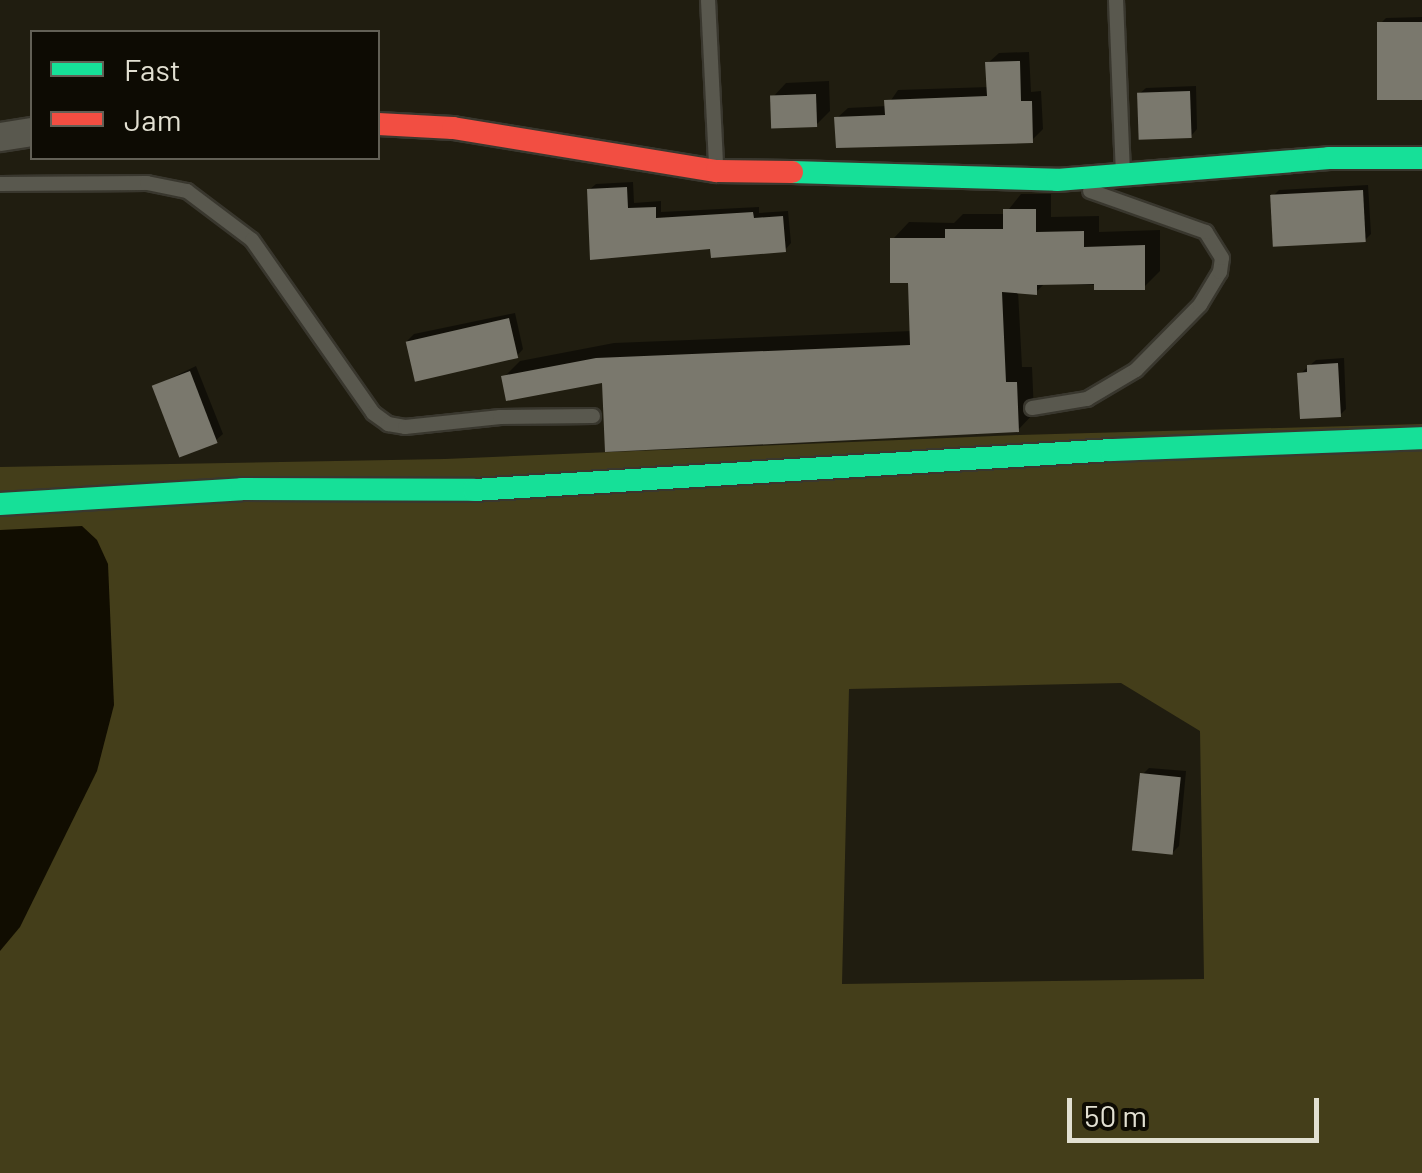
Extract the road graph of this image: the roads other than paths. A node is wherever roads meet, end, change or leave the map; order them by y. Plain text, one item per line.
1 (708, 0) edge
2 (1116, 0) edge
3 (380, 124) edge
4 (30, 132) edge
5 (0, 137) edge
6 (1422, 158) edge
7 (716, 171) junction
8 (1123, 171) junction
9 (1056, 180) junction
10 (0, 184) edge
11 (1032, 408) dead end
12 (593, 416) dead end
13 (1422, 438) edge
14 (0, 504) edge

1 - 7 lane
2 - 8 lane
3 - 7 street
4 - 5 street
6 - 8 street
7 - 9 street
8 - 9 street
9 - 11 lane
10 - 12 lane
13 - 14 street

